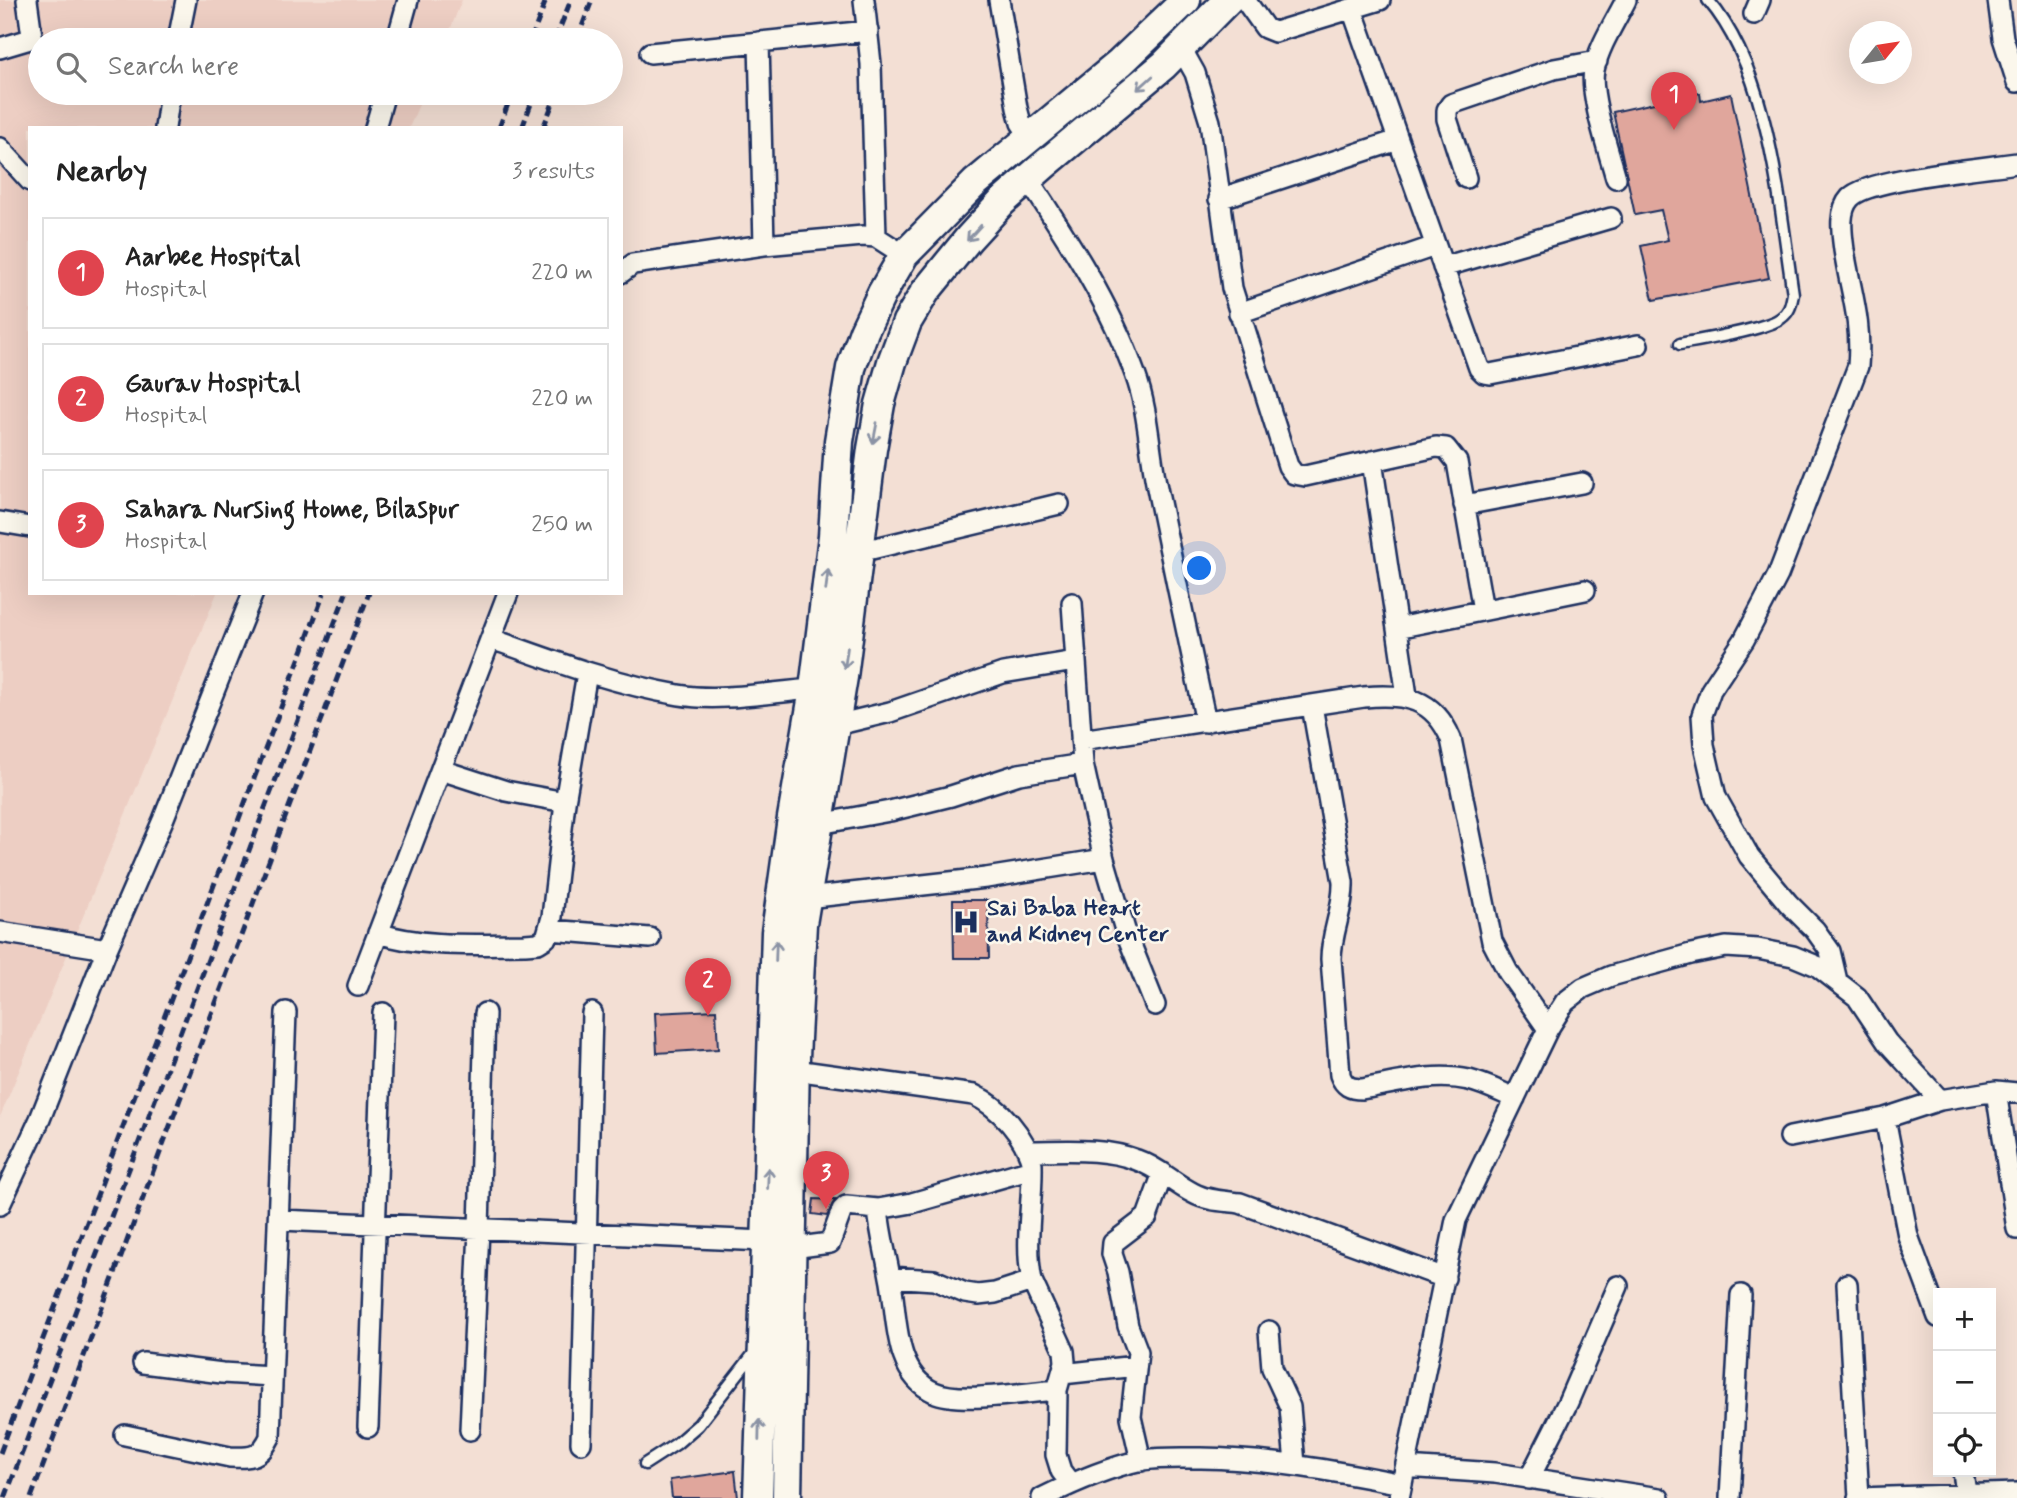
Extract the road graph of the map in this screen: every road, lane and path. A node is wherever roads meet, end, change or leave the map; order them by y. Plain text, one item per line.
1 (27, 0) edge
2 (186, 0) edge
3 (408, 0) edge
4 (864, 0) edge
5 (999, 0) edge
6 (1186, 0) edge
7 (1228, 0) edge
8 (1245, 0) edge
9 (1380, 0) edge
10 (1626, 0) edge
11 (1708, 0) edge
12 (2000, 0) edge
13 (2017, 3) edge
14 (1352, 9) junction
15 (31, 28) edge
16 (180, 28) edge
17 (400, 28) edge
18 (868, 31) junction
19 (28, 38) edge
20 (759, 42) junction
21 (0, 48) edge
22 (1181, 48) junction
23 (650, 53) dead end
24 (1597, 61) junction
25 (2017, 82) edge
26 (168, 105) edge
27 (382, 105) edge
28 (165, 126) edge
29 (376, 126) edge
30 (1031, 138) junction
31 (1398, 140) junction
32 (0, 148) edge
33 (2017, 163) edge
34 (1466, 178) dead end
35 (1616, 178) dead end
36 (28, 179) edge
37 (1028, 179) junction
38 (1219, 199) junction
39 (1611, 218) dead end
40 (876, 237) junction
41 (764, 245) junction
42 (1435, 246) junction
43 (904, 255) junction
44 (1443, 267) junction
45 (623, 272) edge
46 (1239, 313) junction
47 (1680, 344) dead end
48 (1638, 345) dead end
49 (1372, 461) junction
50 (1582, 483) dead end
51 (1059, 504) dead end
52 (1465, 505) junction
53 (0, 522) edge
54 (28, 527) edge
55 (859, 552) junction
56 (1586, 590) dead end
57 (252, 595) edge
58 (507, 595) edge
59 (1072, 603) dead end
60 (1483, 610) junction
61 (1397, 628) junction
62 (492, 639) junction
63 (1075, 662) junction
64 (587, 673) junction
65 (814, 689) junction
66 (1407, 696) junction
67 (1312, 706) junction
68 (1206, 722) junction
69 (836, 725) junction
70 (1081, 740) junction
71 (1083, 764) junction
72 (441, 770) junction
73 (565, 802) junction
74 (818, 824) junction
75 (1104, 859) junction
76 (806, 898) junction
77 (550, 930) junction
78 (0, 932) edge
79 (378, 933) junction
80 (650, 938) dead end
81 (107, 949) junction
82 (1837, 981) junction
83 (358, 986) dead end
84 (1155, 1005) dead end
85 (286, 1012) dead end
86 (383, 1013) dead end
87 (485, 1013) dead end
88 (592, 1013) dead end
89 (1548, 1030) junction
90 (795, 1070) junction
91 (1996, 1091) junction
92 (2017, 1093) edge
93 (1515, 1098) junction
94 (1940, 1100) junction
95 (1885, 1118) junction
96 (1790, 1137) dead end
97 (1030, 1160) junction
98 (1163, 1173) junction
99 (0, 1205) edge
100 (878, 1209) junction
101 (780, 1211) junction
102 (280, 1220) junction
103 (374, 1224) junction
104 (479, 1229) junction
105 (2017, 1229) edge
106 (586, 1233) junction
107 (778, 1245) junction
108 (890, 1277) junction
109 (1444, 1278) junction
110 (1032, 1281) junction
111 (1847, 1284) dead end
112 (1618, 1286) dead end
113 (1741, 1295) dead end
114 (1933, 1304) edge
115 (1269, 1331) dead end
116 (762, 1343) junction
117 (143, 1363) dead end
118 (1136, 1366) junction
119 (272, 1376) junction
120 (1059, 1382) junction
121 (368, 1427) dead end
122 (470, 1430) dead end
123 (125, 1435) dead end
124 (581, 1443) dead end
125 (1141, 1461) junction
126 (645, 1464) dead end
127 (1295, 1464) junction
128 (1964, 1477) edge
129 (1529, 1479) junction
130 (1403, 1483) edge
131 (1071, 1484) junction
132 (1966, 1493) junction
133 (2017, 1493) edge
134 (758, 1498) edge
135 (787, 1498) edge
136 (1042, 1498) edge
137 (1648, 1498) edge
138 (1730, 1498) edge
139 (1859, 1498) edge

1 - 15 street
2 - 16 street
3 - 17 street
4 - 18 street
5 - 30 street
6 - 30 main road
7 - 22 main road
8 - 14 street
9 - 14 street
10 - 24 street
11 - 47 lane
12 - 13 street
12 - 25 street
14 - 31 street
18 - 20 street
18 - 40 street
19 - 21 street
20 - 23 street
20 - 41 street
22 -> 37 main road
22 - 38 street
24 - 34 street
24 - 35 street
26 - 28 street
27 - 29 street
30 - 43 main road
31 - 38 street
31 - 42 street
32 - 36 street
33 - 82 street
37 -> 55 main road
37 - 68 street
38 - 46 street
39 - 44 street
40 - 41 street
40 - 43 street
41 - 45 street
42 - 44 street
42 - 46 street
65 -> 43 main road
44 - 48 street
46 - 49 street
49 - 52 street
49 - 61 street
50 - 52 street
51 - 55 street
52 - 60 street
53 - 54 street
55 -> 69 main road
56 - 60 street
57 - 81 street
58 - 62 street
59 - 63 street
60 - 61 street
61 - 66 street
62 - 64 street
62 - 72 street
63 - 69 street
63 - 70 street
64 - 65 street
64 - 73 street
101 -> 65 main road
66 - 67 street
66 - 89 street
67 - 68 street
67 - 93 street
68 - 70 street
69 - 74 main road
70 - 71 street
71 - 74 street
71 - 75 street
72 - 73 street
72 - 79 street
73 - 77 street
74 - 76 main road
75 - 76 street
75 - 84 street
76 - 90 main road
77 - 79 street
77 - 80 street
78 - 81 street
79 - 83 street
81 - 99 street
82 - 89 street
82 - 94 street
85 - 102 street
86 - 103 street
87 - 104 street
88 - 106 street
89 - 93 street
90 - 97 street
90 - 101 main road
91 - 92 street
91 - 94 street
91 - 105 street
93 - 109 street
94 - 95 street
95 - 96 street
95 - 114 street
97 - 98 street
97 - 100 street
97 - 110 street
98 - 109 street
98 - 118 street
100 - 107 street
100 - 108 street
101 - 107 main road
102 - 103 street
102 - 119 street
103 - 104 street
103 - 121 street
104 - 106 street
104 - 122 street
106 - 107 street
106 - 124 street
107 - 116 main road
107 - 135 main road
108 - 110 street
108 - 120 street
109 - 130 street
110 - 120 street
111 - 139 street
112 - 129 street
113 - 138 street
115 - 127 street
116 - 126 lane
134 -> 116 main road
117 - 119 street
118 - 120 street
118 - 125 street
119 - 123 street
120 - 131 street
125 - 127 street
125 - 131 street
127 - 130 street
128 - 132 street
129 - 130 street
129 - 137 street
131 - 136 street
132 - 133 street
132 - 139 street

